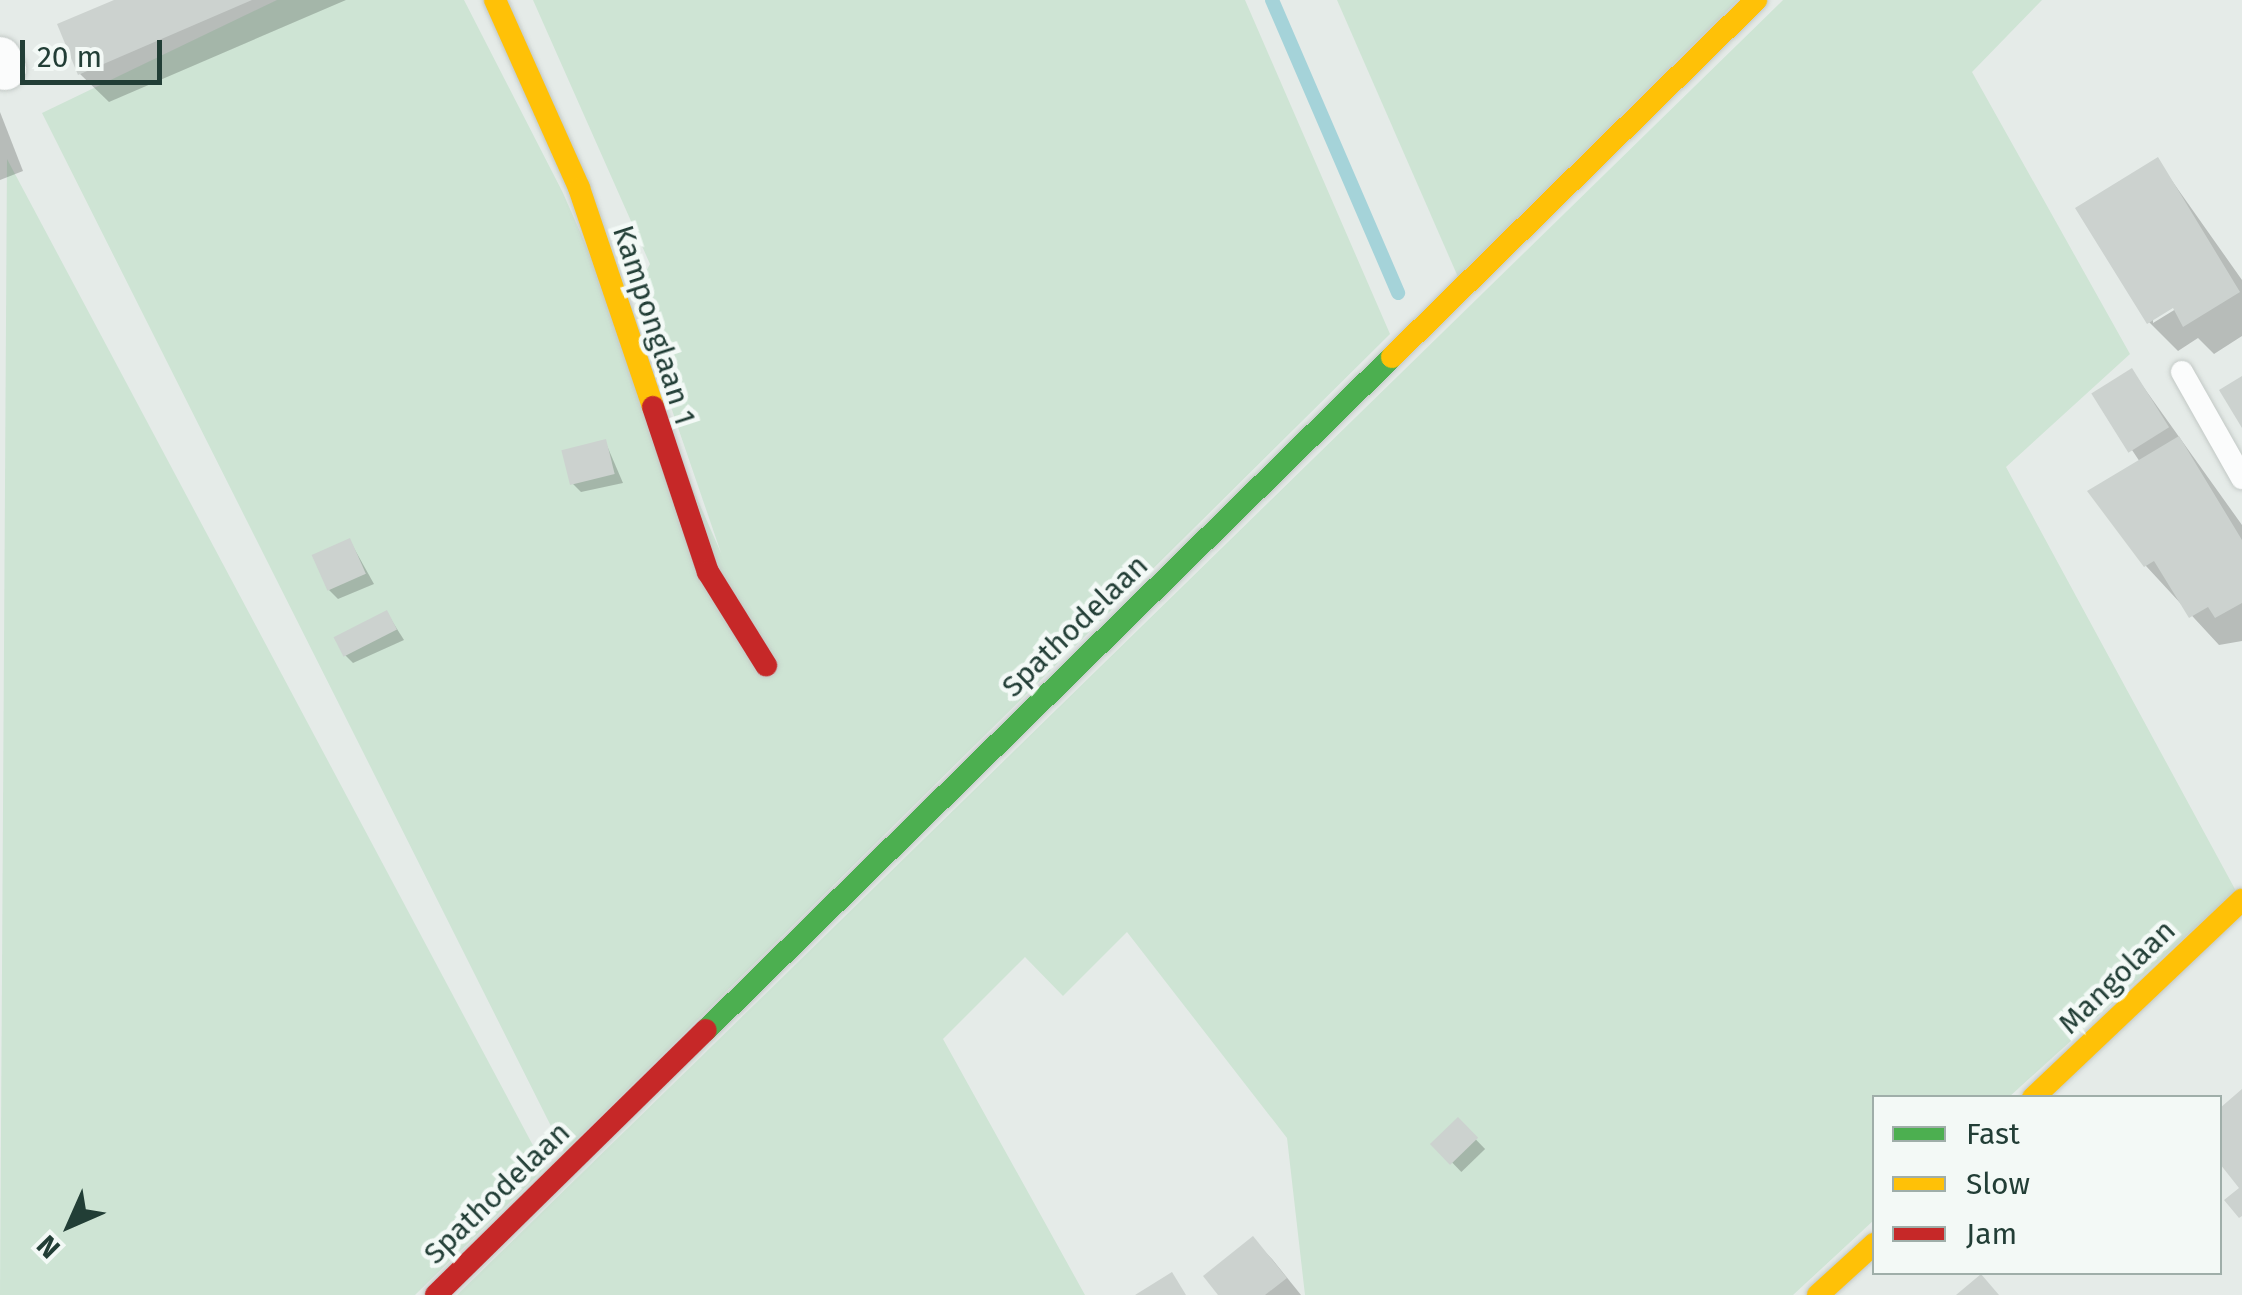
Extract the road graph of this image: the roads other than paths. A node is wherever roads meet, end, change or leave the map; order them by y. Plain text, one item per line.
1 (494, 0) edge
2 (1756, 0) edge
3 (2182, 372) dead end
4 (2242, 478) edge
5 (766, 665) dead end
6 (2242, 900) edge
7 (2036, 1095) edge
8 (1872, 1246) edge
9 (436, 1295) edge
10 (1818, 1295) edge

1 - 5 street, Kamponglaan 1
2 - 9 street, Spathodelaan
3 - 4 lane
6 - 7 street, Mangolaan
8 - 10 street

